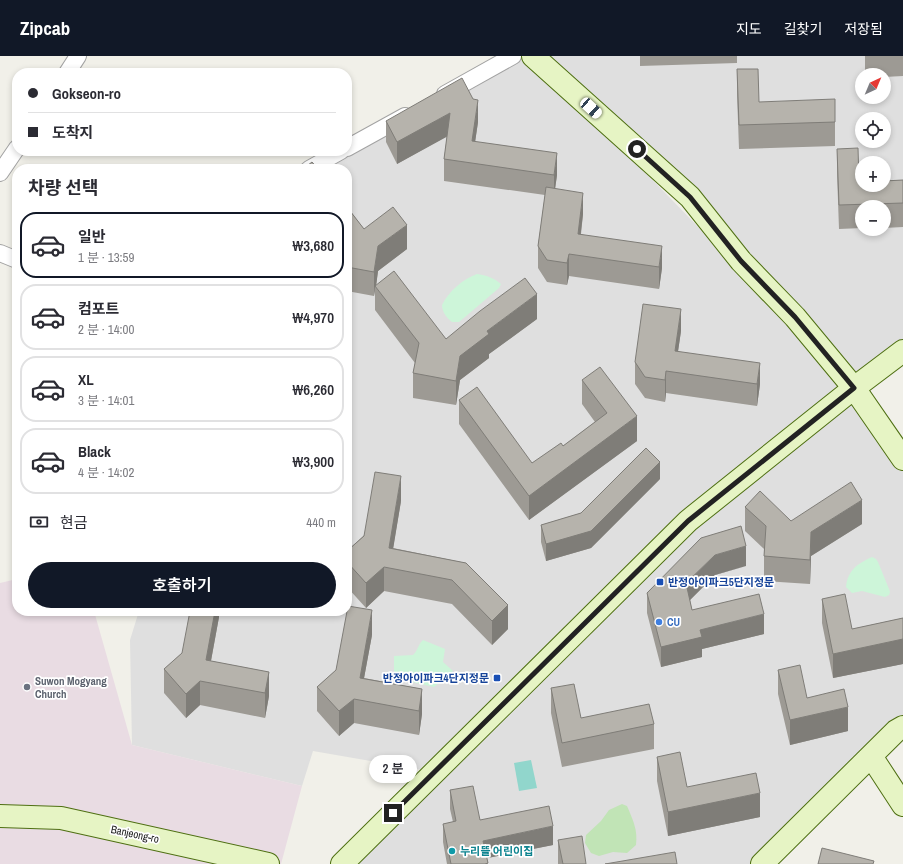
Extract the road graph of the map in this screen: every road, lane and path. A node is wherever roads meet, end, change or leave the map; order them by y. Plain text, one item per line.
1 (78, 56) edge
2 (513, 56) edge
3 (533, 56) edge
4 (70, 68) edge
5 (352, 145) edge
6 (12, 155) edge
7 (332, 156) edge
8 (318, 164) edge
9 (0, 173) edge
10 (0, 253) edge
11 (12, 258) edge
12 (903, 351) edge
13 (854, 388) junction
14 (903, 459) edge
15 (903, 727) edge
16 (871, 756) junction
17 (903, 805) edge
18 (0, 816) edge
19 (268, 864) edge
20 (342, 864) edge
21 (762, 864) edge

1 - 4 street
2 - 5 street
3 - 13 street
6 - 9 street
7 - 8 street
10 - 11 street
12 - 13 street
13 - 14 street
13 - 20 street
15 - 16 street
16 - 17 street
16 - 21 street
18 - 19 street, Banjeong-ro

